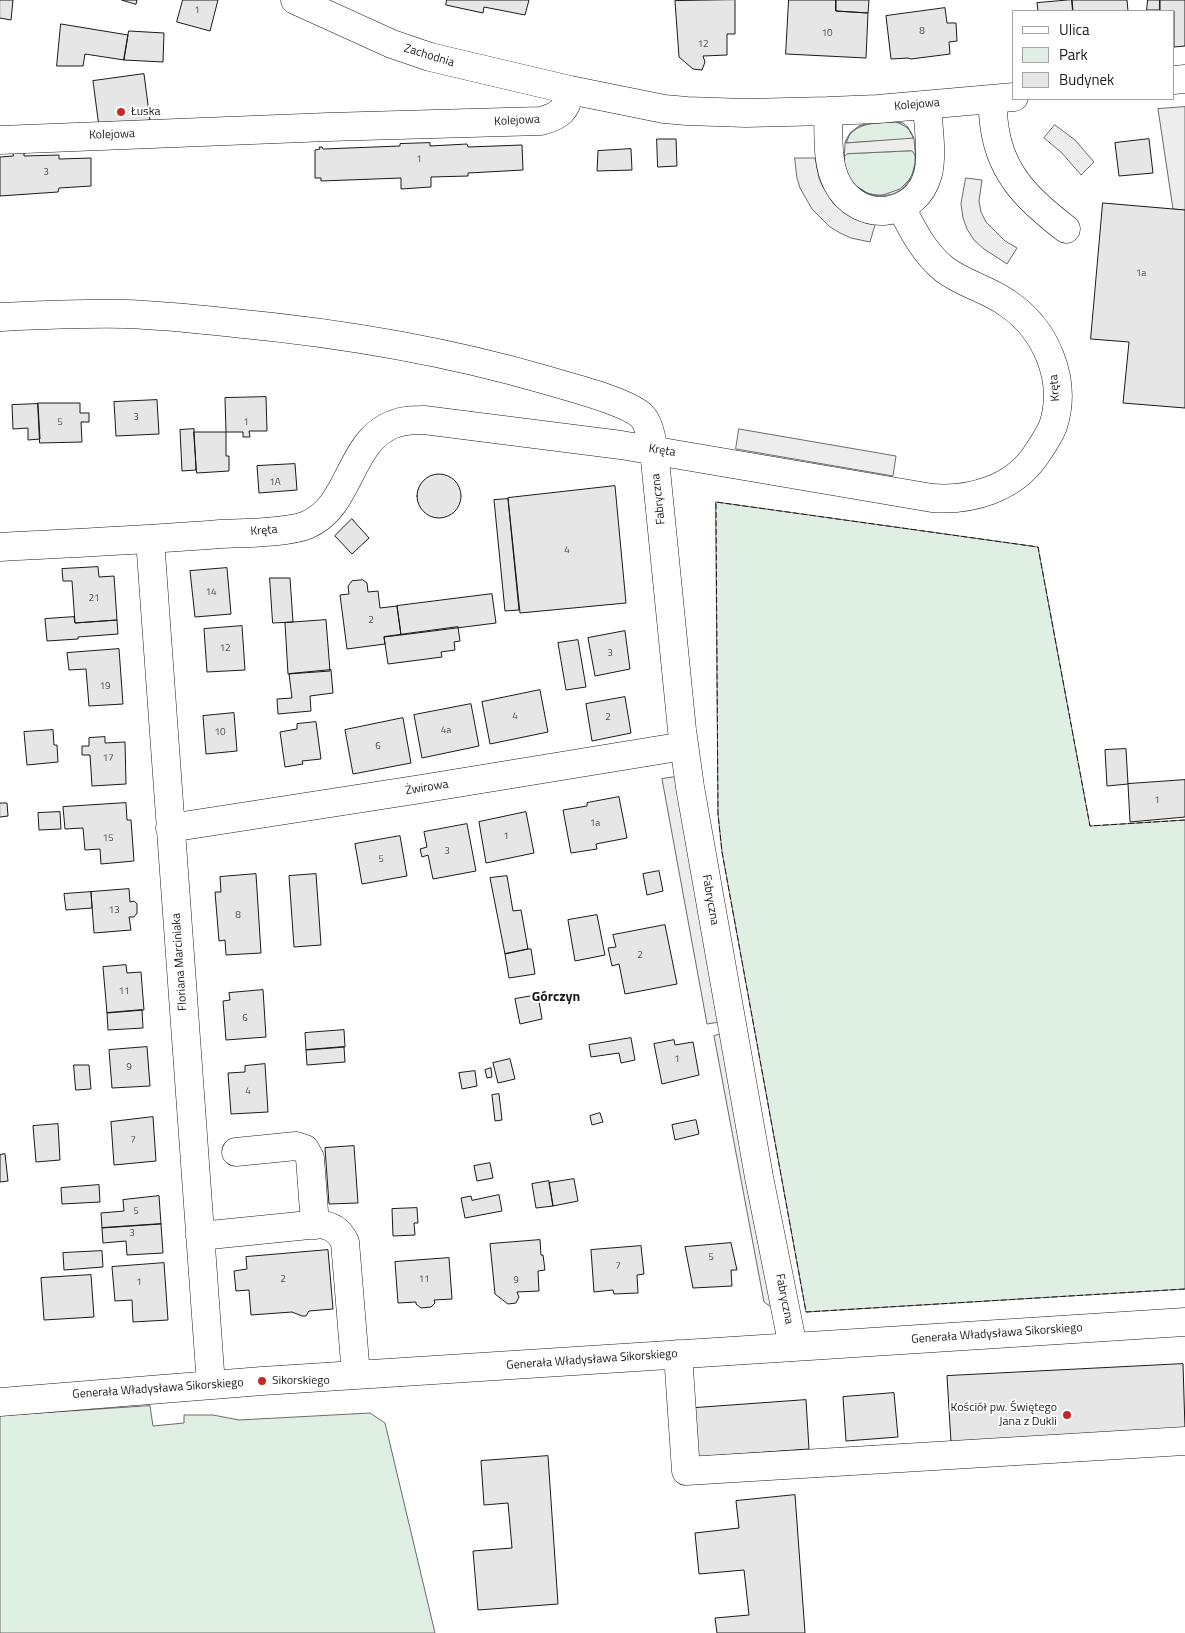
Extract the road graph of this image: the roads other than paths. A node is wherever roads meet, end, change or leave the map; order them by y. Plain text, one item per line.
1 (295, 0) edge
2 (570, 90) junction
3 (1003, 98) edge
4 (927, 105) junction
5 (828, 111) junction
6 (0, 140) edge
7 (901, 207) junction
8 (1066, 229) dead end
9 (0, 317) edge
10 (654, 450) junction
11 (150, 539) junction
12 (0, 547) edge
13 (684, 746) junction
14 (170, 828) junction
15 (236, 1152) dead end
16 (315, 1225) junction
17 (200, 1236) junction
18 (1185, 1322) edge
19 (793, 1347) junction
20 (678, 1354) junction
21 (356, 1375) junction
22 (211, 1385) junction
23 (0, 1402) edge
24 (1185, 1441) edge

1 - 2 street, Zachodnia
2 - 5 street, Kolejowa
2 - 6 street, Kolejowa
3 - 4 street, Kolejowa
3 - 8 street
4 - 5 street, Kolejowa
4 - 7 street
5 - 7 street
7 - 10 street, Kręta
9 - 10 street, Fabryczna
10 - 11 street, Kręta
10 - 13 street, Fabryczna
11 - 12 street, Kręta
11 - 14 street, Floriana Marciniaka
13 - 14 street, Żwirowa
13 - 19 street, Fabryczna
14 - 17 street, Floriana Marciniaka
15 - 16 street
16 - 17 street
16 - 21 street
17 - 22 street, Floriana Marciniaka
18 - 19 street, Generała Władysława Sikorskiego
19 - 20 street, Generała Władysława Sikorskiego
20 - 21 street, Generała Władysława Sikorskiego
20 - 24 street
21 - 22 street, Generała Władysława Sikorskiego
22 - 23 street, Generała Władysława Sikorskiego

